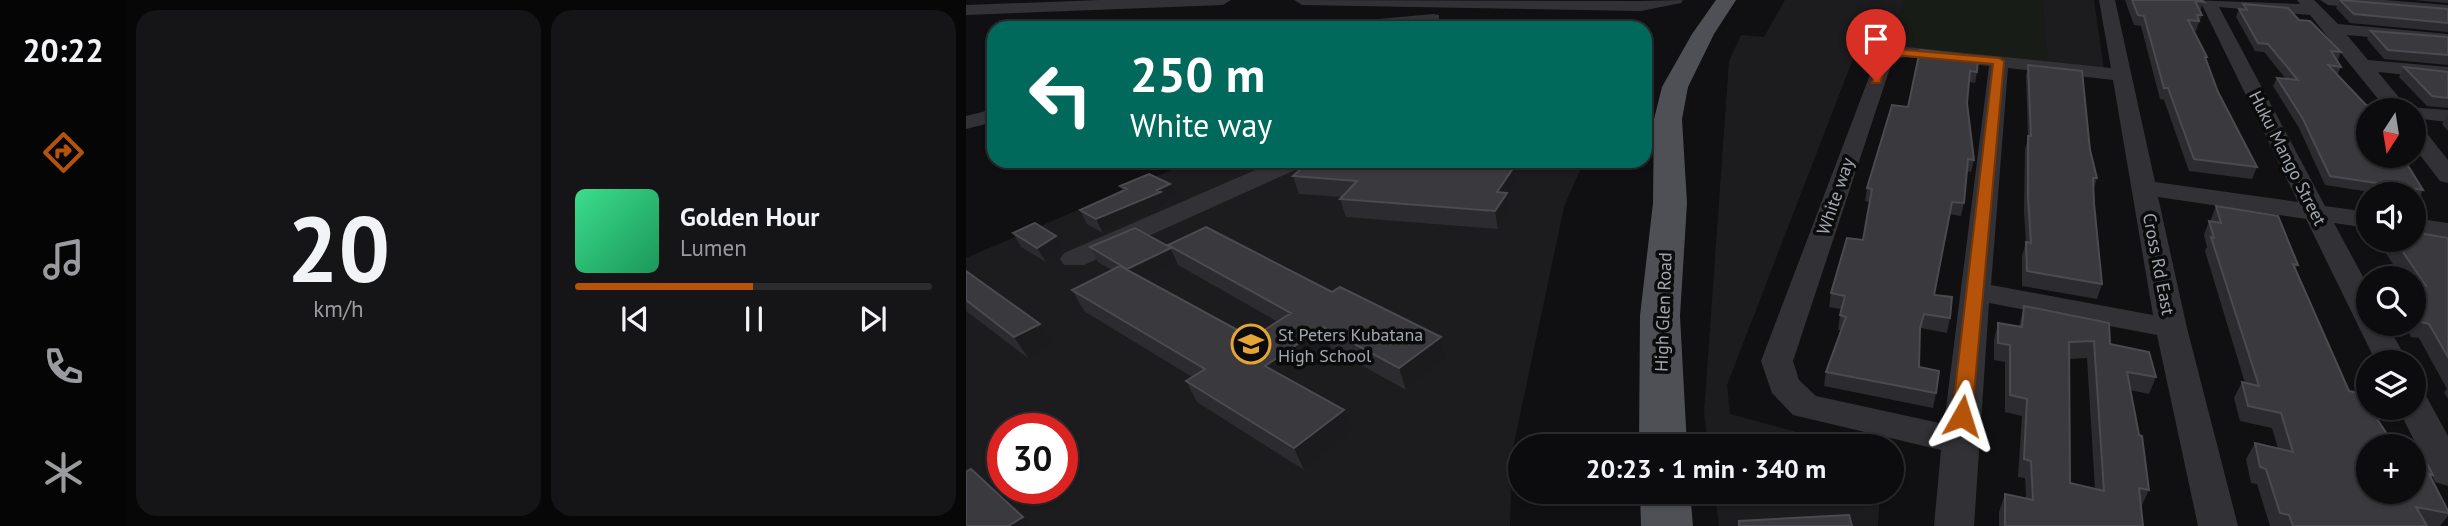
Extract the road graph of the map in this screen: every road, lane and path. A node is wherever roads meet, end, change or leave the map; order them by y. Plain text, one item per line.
1 (1223, 0) edge
2 (1303, 0) edge
3 (1675, 0) edge
4 (1726, 0) edge
5 (1752, 0) edge
6 (2107, 0) edge
7 (1168, 1) edge
8 (1416, 1) edge
9 (2202, 1) edge
10 (1584, 3) edge
11 (2315, 3) edge
12 (1559, 6) junction
13 (966, 10) edge
14 (2448, 10) edge
15 (1488, 21) edge
16 (2333, 29) junction
17 (2448, 39) edge
18 (1999, 61) junction
19 (2360, 65) junction
20 (2448, 73) edge
21 (2121, 75) junction
22 (2388, 98) edge
23 (2426, 113) edge
24 (2448, 116) edge
25 (987, 117) edge
26 (966, 123) edge
27 (2426, 147) edge
28 (1280, 168) edge
29 (2446, 171) edge
30 (1669, 177) junction
31 (2144, 188) junction
32 (2315, 213) junction
33 (2356, 218) edge
34 (2426, 228) edge
35 (2448, 231) edge
36 (1074, 259) dead end
37 (1975, 291) junction
38 (2356, 292) edge
39 (2171, 328) junction
40 (2422, 420) edge
41 (1663, 434) edge
42 (1960, 442) junction
43 (2448, 471) edge
44 (1666, 504) edge
45 (1667, 526) edge
46 (1954, 526) edge
47 (2218, 526) edge

1 - 7 street
2 - 8 street
3 - 10 street
4 - 30 main road, High Glen Road
5 - 30 main road, High Glen Road
6 - 21 street, Cross Rd East
7 - 13 street
8 - 12 street
9 - 11 street
9 - 32 street, Huku Mango Street
10 - 12 street
11 - 14 street
11 - 16 street
12 - 15 street
16 - 17 street
16 - 19 street
18 - 21 street, White way
18 - 37 street
18 - 42 street, White way
19 - 20 street
19 - 22 street
21 - 31 street, Cross Rd East
23 - 24 street
25 - 26 street
27 - 29 street
28 - 36 street
30 - 41 main road, High Glen Road
31 - 32 street
31 - 39 street, Cross Rd East
32 - 33 street
32 - 38 street, Huku Mango Street
34 - 35 street
37 - 39 street
37 - 42 street
39 - 47 street, Cross Rd East
40 - 43 street
42 - 46 street
44 - 45 main road

